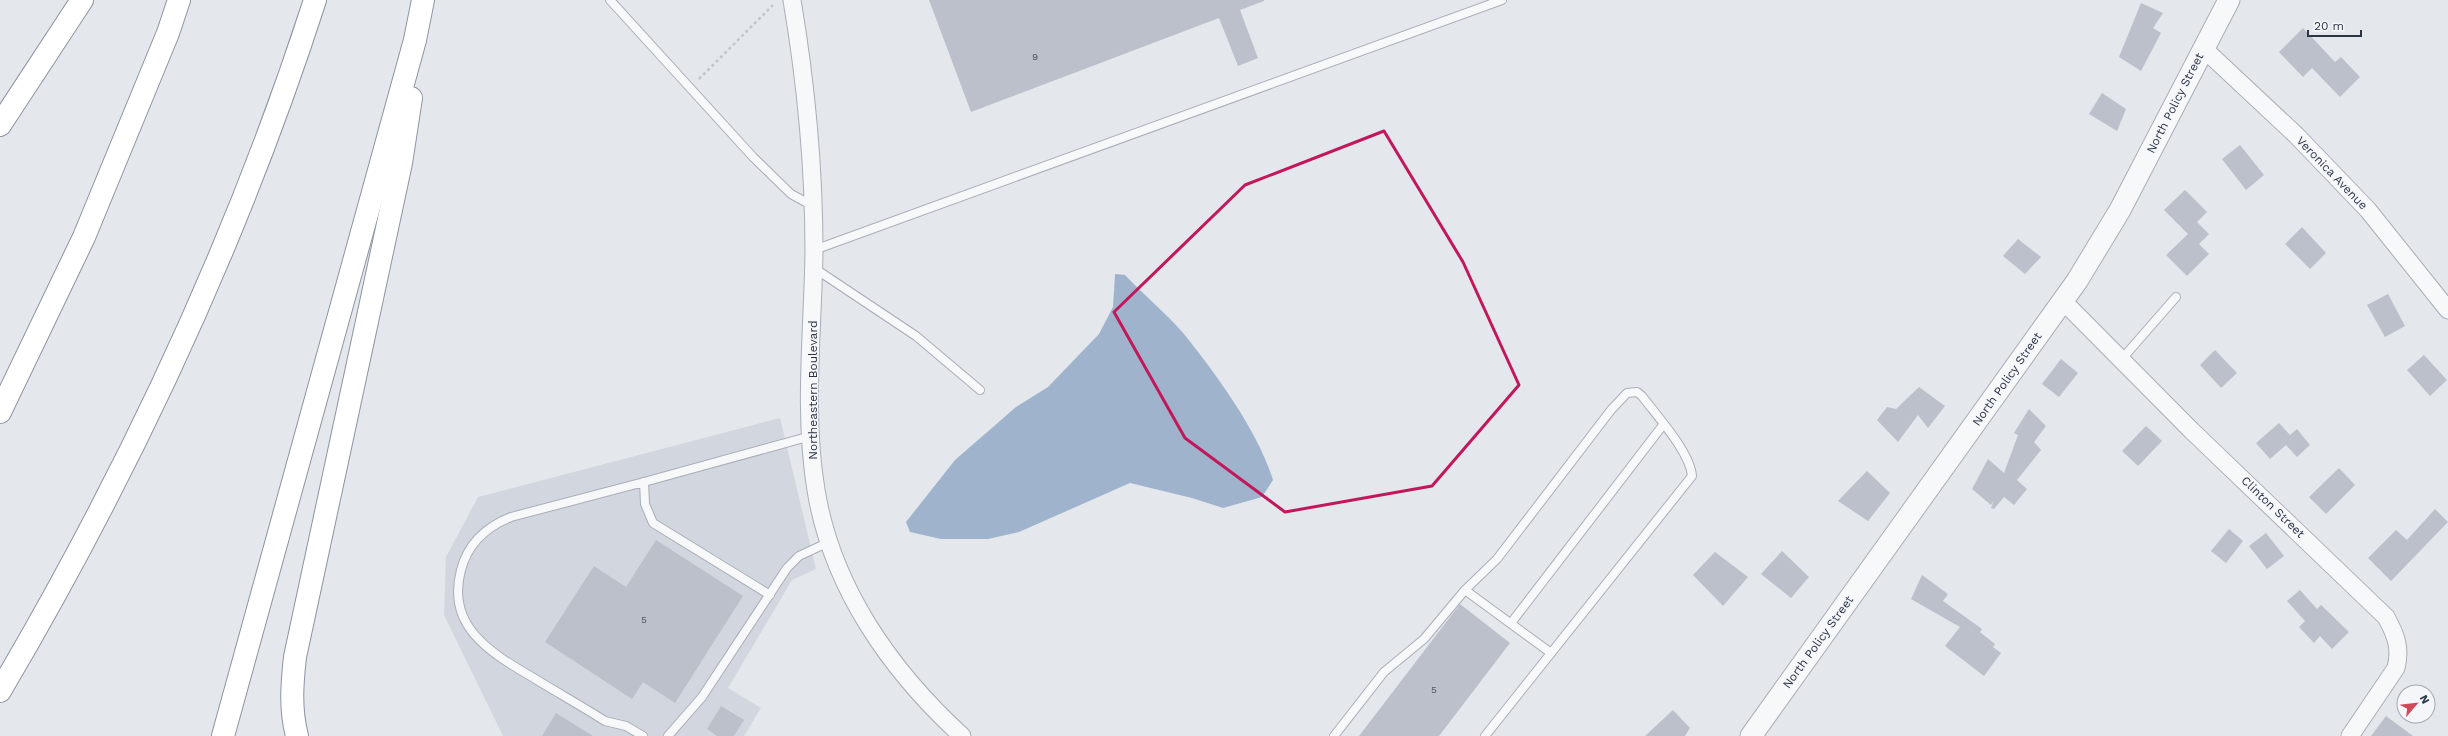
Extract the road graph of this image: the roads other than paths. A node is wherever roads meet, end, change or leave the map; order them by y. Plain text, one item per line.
1 (82, 0) edge
2 (179, 0) edge
3 (315, 0) edge
4 (423, 0) edge
5 (427, 0) edge
6 (610, 0) edge
7 (792, 0) edge
8 (1502, 0) edge
9 (2229, 0) edge
10 (2203, 48) junction
11 (0, 125) edge
12 (813, 206) junction
13 (814, 250) junction
14 (813, 268) junction
15 (2176, 297) dead end
16 (2063, 301) junction
17 (2448, 310) edge
18 (2121, 360) junction
19 (980, 390) dead end
20 (0, 412) edge
21 (1663, 425) junction
22 (811, 436) junction
23 (644, 482) junction
24 (829, 542) junction
25 (1465, 590) junction
26 (770, 595) junction
27 (1511, 623) junction
28 (1551, 654) junction
29 (0, 691) edge
30 (223, 736) edge
31 (296, 736) edge
32 (643, 736) edge
33 (668, 736) edge
34 (962, 736) edge
35 (1334, 736) edge
36 (1485, 736) edge
37 (1751, 736) edge
38 (2350, 736) edge

1 - 11 highway
2 - 20 highway
3 - 29 highway
4 - 30 highway
5 - 31 highway
6 - 12 lane
7 - 12 street, Northeastern Boulevard
8 - 13 lane
9 - 10 street, North Policy Street
10 - 16 street, North Policy Street
10 - 17 street, Veronica Avenue
12 - 13 street, Northeastern Boulevard
13 - 14 street, Northeastern Boulevard
14 - 19 lane
14 - 22 street, Northeastern Boulevard
15 - 18 lane
16 - 18 street, Clinton Street
16 - 37 street, North Policy Street
18 - 38 street, Clinton Street
21 - 25 lane
21 - 27 lane
21 - 28 lane
22 - 23 lane
22 - 24 street, Northeastern Boulevard
23 - 26 lane
23 - 32 lane
24 - 26 lane
24 - 34 street, Northeastern Boulevard
25 - 27 lane
25 - 35 lane
26 - 33 lane
27 - 28 lane
28 - 36 lane

